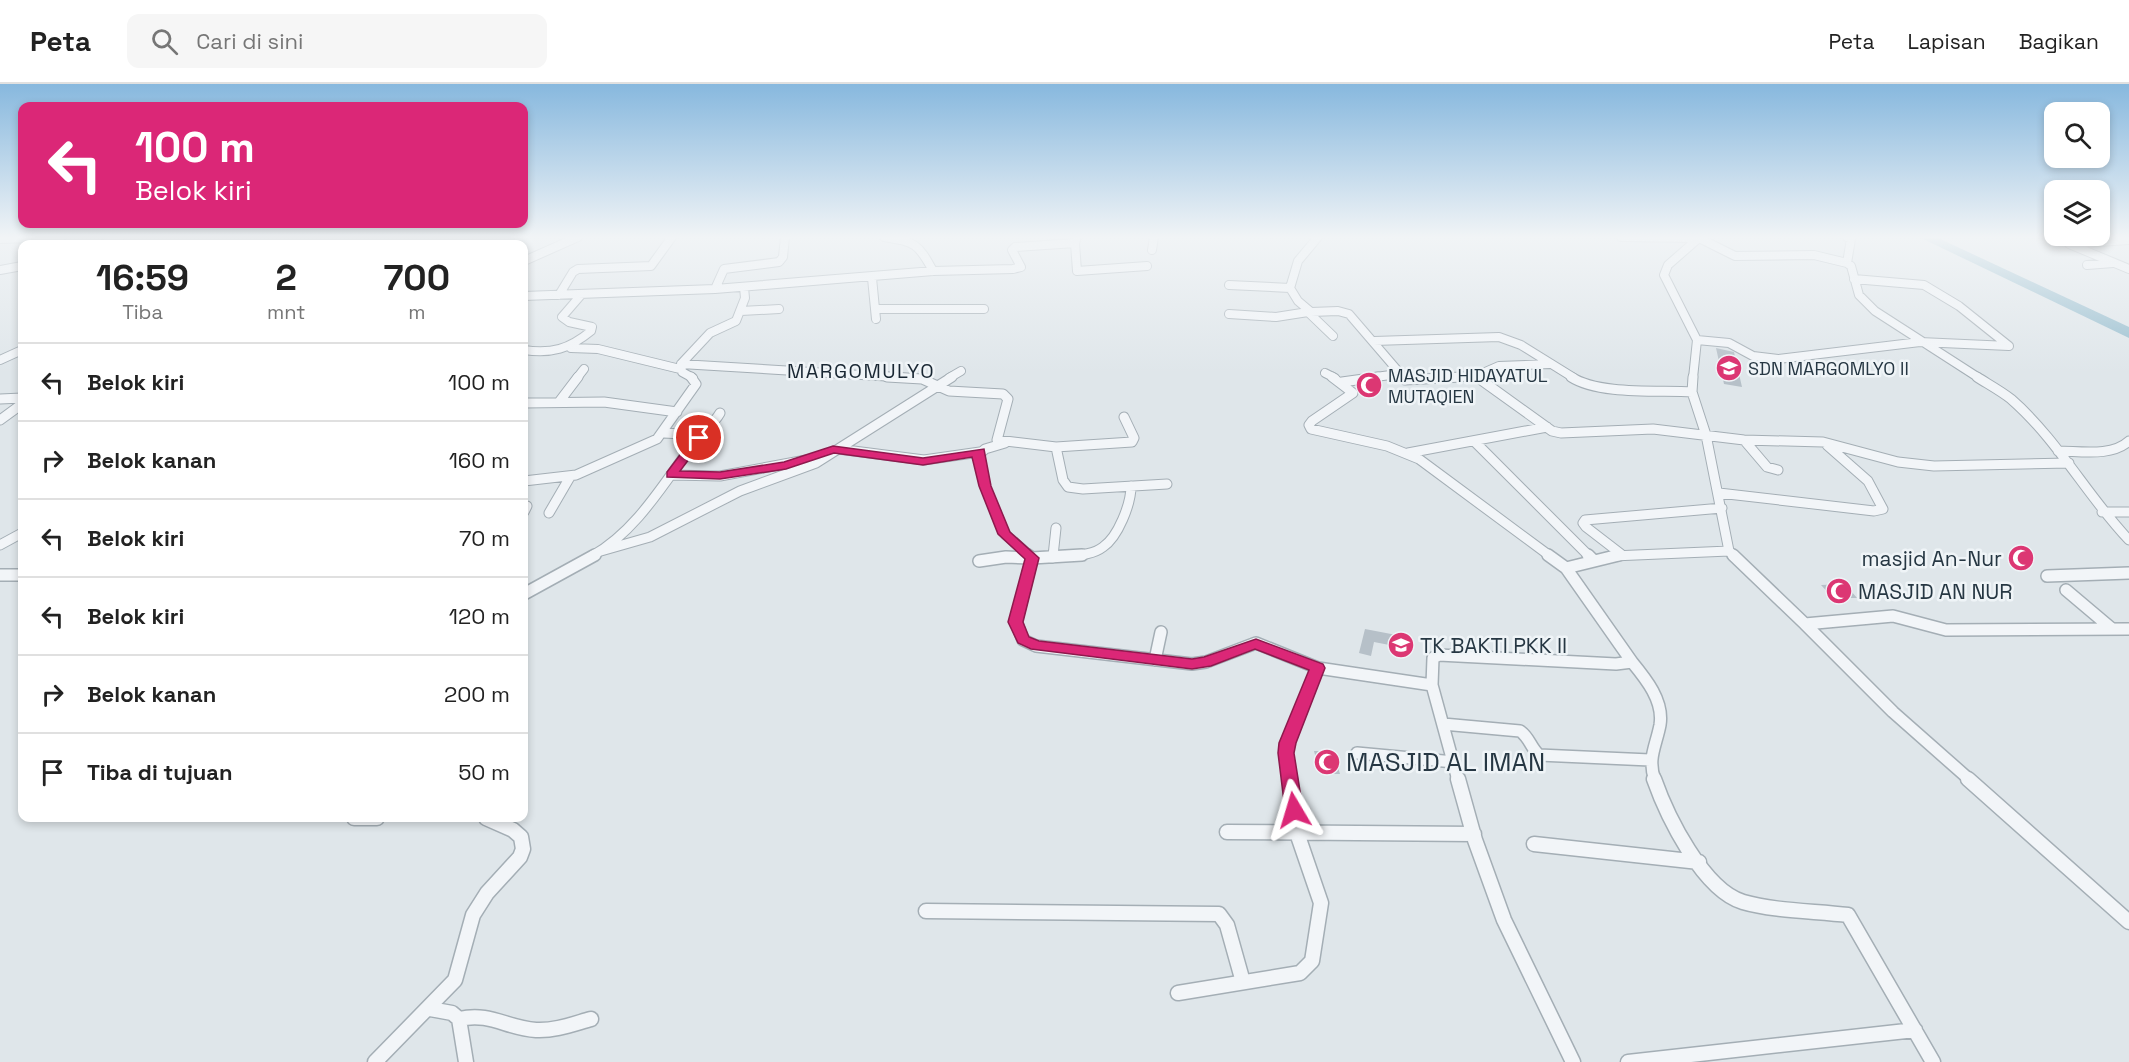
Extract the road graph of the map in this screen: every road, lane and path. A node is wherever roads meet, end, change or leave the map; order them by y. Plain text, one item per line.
1 (567, 283) edge
2 (718, 283) edge
3 (806, 283) edge
4 (873, 283) edge
5 (1292, 283) edge
6 (1670, 283) edge
7 (1855, 283) edge
8 (1896, 283) edge
9 (1229, 285) dead end
10 (744, 287) junction
11 (1290, 288) junction
12 (715, 289) junction
13 (559, 295) junction
14 (581, 295) junction
15 (528, 296) edge
16 (779, 309) dead end
17 (876, 309) junction
18 (984, 309) dead end
19 (741, 311) junction
20 (1308, 312) junction
21 (1229, 314) dead end
22 (876, 319) dead end
23 (1333, 336) dead end
24 (1697, 340) junction
25 (1374, 341) junction
26 (1920, 342) junction
27 (571, 348) junction
28 (528, 351) edge
29 (18, 352) edge
30 (0, 360) edge
31 (1551, 364) junction
32 (680, 366) junction
33 (584, 369) dead end
34 (962, 371) dead end
35 (1324, 373) dead end
36 (1398, 374) junction
37 (1476, 376) junction
38 (1342, 382) junction
39 (938, 385) junction
40 (1692, 392) junction
41 (18, 398) edge
42 (0, 399) edge
43 (559, 402) junction
44 (528, 404) edge
45 (18, 407) edge
46 (678, 412) junction
47 (720, 413) dead end
48 (1124, 417) dead end
49 (0, 420) edge
50 (1547, 427) junction
51 (663, 433) junction
52 (700, 435) junction
53 (1706, 435) junction
54 (1744, 440) junction
55 (1474, 441) junction
56 (2129, 441) edge
57 (1823, 442) junction
58 (1005, 443) junction
59 (1056, 447) junction
60 (841, 449) junction
61 (2058, 451) junction
62 (980, 452) junction
63 (1407, 453) junction
64 (2069, 463) junction
65 (1778, 470) dead end
66 (671, 475) junction
67 (570, 477) junction
68 (528, 482) edge
69 (1167, 484) dead end
70 (1131, 486) junction
71 (1719, 493) junction
72 (1722, 508) junction
73 (2102, 512) junction
74 (2129, 512) edge
75 (549, 513) dead end
76 (1056, 528) dead end
77 (18, 535) edge
78 (2129, 540) edge
79 (0, 545) edge
80 (1729, 550) junction
81 (601, 551) junction
82 (1621, 554) junction
83 (1053, 556) junction
84 (1032, 558) junction
85 (1592, 559) junction
86 (979, 561) dead end
87 (1566, 568) junction
88 (2129, 573) edge
89 (0, 575) edge
90 (18, 576) edge
91 (2048, 576) dead end
92 (2066, 590) dead end
93 (528, 592) edge
94 (1805, 624) junction
95 (2111, 628) junction
96 (2129, 629) edge
97 (1161, 632) dead end
98 (1155, 660) junction
99 (1632, 662) junction
100 (1318, 668) junction
101 (1432, 685) junction
102 (1443, 724) junction
103 (1357, 753) dead end
104 (1650, 760) junction
105 (1454, 762) junction
106 (495, 822) edge
107 (1227, 832) dead end
108 (1297, 833) junction
109 (1474, 834) junction
110 (1534, 844) dead end
111 (1699, 862) junction
112 (926, 911) dead end
113 (2129, 922) edge
114 (1243, 982) junction
115 (1178, 993) dead end
116 (430, 1009) junction
117 (459, 1019) junction
118 (591, 1019) dead end
119 (1915, 1030) junction
120 (375, 1062) edge
121 (466, 1062) edge
122 (1573, 1062) edge
123 (1628, 1062) edge
124 (1933, 1062) edge

1 - 13 street
2 - 12 street
3 - 10 street
4 - 17 street
5 - 11 street
6 - 24 street
7 - 26 street
8 - 26 street
9 - 11 street
10 - 12 street
10 - 19 street
11 - 20 street
12 - 14 street
13 - 14 street
13 - 15 street
14 - 27 street
16 - 19 street
17 - 18 street
17 - 22 street
19 - 32 street
20 - 21 street
20 - 23 street
20 - 25 street
24 - 26 street
24 - 40 street
25 - 31 street
25 - 36 street
26 - 61 street
27 - 28 street
27 - 32 street
29 - 30 street
31 - 37 street
31 - 40 street
32 - 39 street
32 - 46 street
33 - 43 street
34 - 39 street
35 - 38 street
36 - 37 street
36 - 38 street
37 - 50 street
38 - 63 street
39 - 58 street
39 - 60 street
40 - 53 street
41 - 42 street
43 - 44 street
43 - 46 street
45 - 49 street
46 - 51 street
47 - 52 street
48 - 59 street
50 - 53 street
50 - 55 street
51 - 52 street
51 - 67 street
52 - 66 street
53 - 54 street
53 - 71 street
54 - 57 street
54 - 65 street
55 - 63 street
55 - 85 street
56 - 61 street
57 - 64 street
57 - 71 street
58 - 59 street
58 - 62 street
59 - 70 street
60 - 62 street
60 - 66 street
60 - 81 street
61 - 64 street
62 - 84 street
63 - 87 street
64 - 73 street
66 - 81 street
67 - 68 street
67 - 75 street
69 - 70 street
70 - 83 street
71 - 72 street
72 - 80 street
72 - 82 street
73 - 74 street
73 - 78 street
76 - 83 street
77 - 79 street
80 - 82 street
80 - 94 street
81 - 93 street
82 - 85 street
83 - 84 street
84 - 86 street
84 - 98 street
85 - 87 street
87 - 99 street
88 - 91 street
89 - 90 street
92 - 95 street
94 - 95 street
94 - 113 street
95 - 96 street
97 - 98 street
98 - 100 street
99 - 101 street
99 - 104 street
100 - 101 street
100 - 108 street
101 - 102 street
102 - 104 street
102 - 105 street
103 - 105 street
104 - 111 street
105 - 109 street
106 - 116 street
107 - 108 street
108 - 109 street
108 - 114 street
109 - 122 street
110 - 111 street
111 - 119 street
112 - 114 street
114 - 115 street
116 - 117 street
116 - 120 street
117 - 118 street
117 - 121 street
119 - 123 street
119 - 124 street

